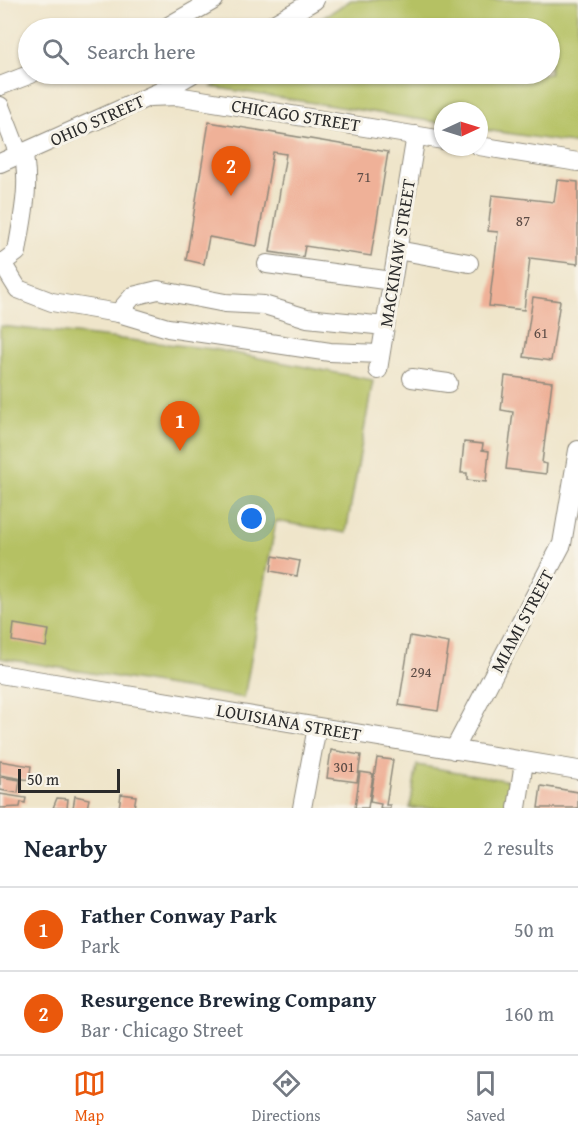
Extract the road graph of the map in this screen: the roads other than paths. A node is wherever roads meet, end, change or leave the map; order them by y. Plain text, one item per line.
1 (214, 0) edge
2 (303, 3) edge
3 (182, 18) edge
4 (281, 18) edge
5 (18, 79) edge
6 (160, 84) edge
7 (0, 87) edge
8 (149, 97) junction
9 (0, 106) edge
10 (416, 135) junction
11 (434, 138) edge
12 (488, 147) edge
13 (21, 154) junction
14 (578, 162) edge
15 (0, 163) edge
16 (397, 250) junction
17 (1, 262) edge
18 (469, 262) dead end
19 (267, 264) dead end
20 (392, 281) junction
21 (118, 313) junction
22 (385, 326) junction
23 (412, 378) dead end
24 (448, 383) dead end
25 (578, 450) edge
26 (0, 674) edge
27 (317, 727) junction
28 (454, 750) junction
29 (524, 762) junction
30 (578, 770) edge
31 (303, 808) edge
32 (517, 808) edge

1 - 3 street
2 - 4 street
5 - 7 street
6 - 8 street, OHIO STREET
8 - 10 street, CHICAGO STREET
8 - 13 street, OHIO STREET
9 - 13 street
10 - 11 street, CHICAGO STREET
10 - 16 street, MACKINAW STREET
12 - 14 street
13 - 15 street, OHIO STREET
13 - 17 street
16 - 18 street
16 - 20 street, MACKINAW STREET
17 - 21 street
19 - 20 street
20 - 22 street, MACKINAW STREET
21 - 22 street
21 - 22 street, MACKINAW STREET
23 - 24 street
25 - 28 street, MIAMI STREET
26 - 27 street, LOUISIANA STREET
27 - 28 street, LOUISIANA STREET
27 - 31 street
28 - 29 street, LOUISIANA STREET
29 - 30 street, LOUISIANA STREET
29 - 32 street

